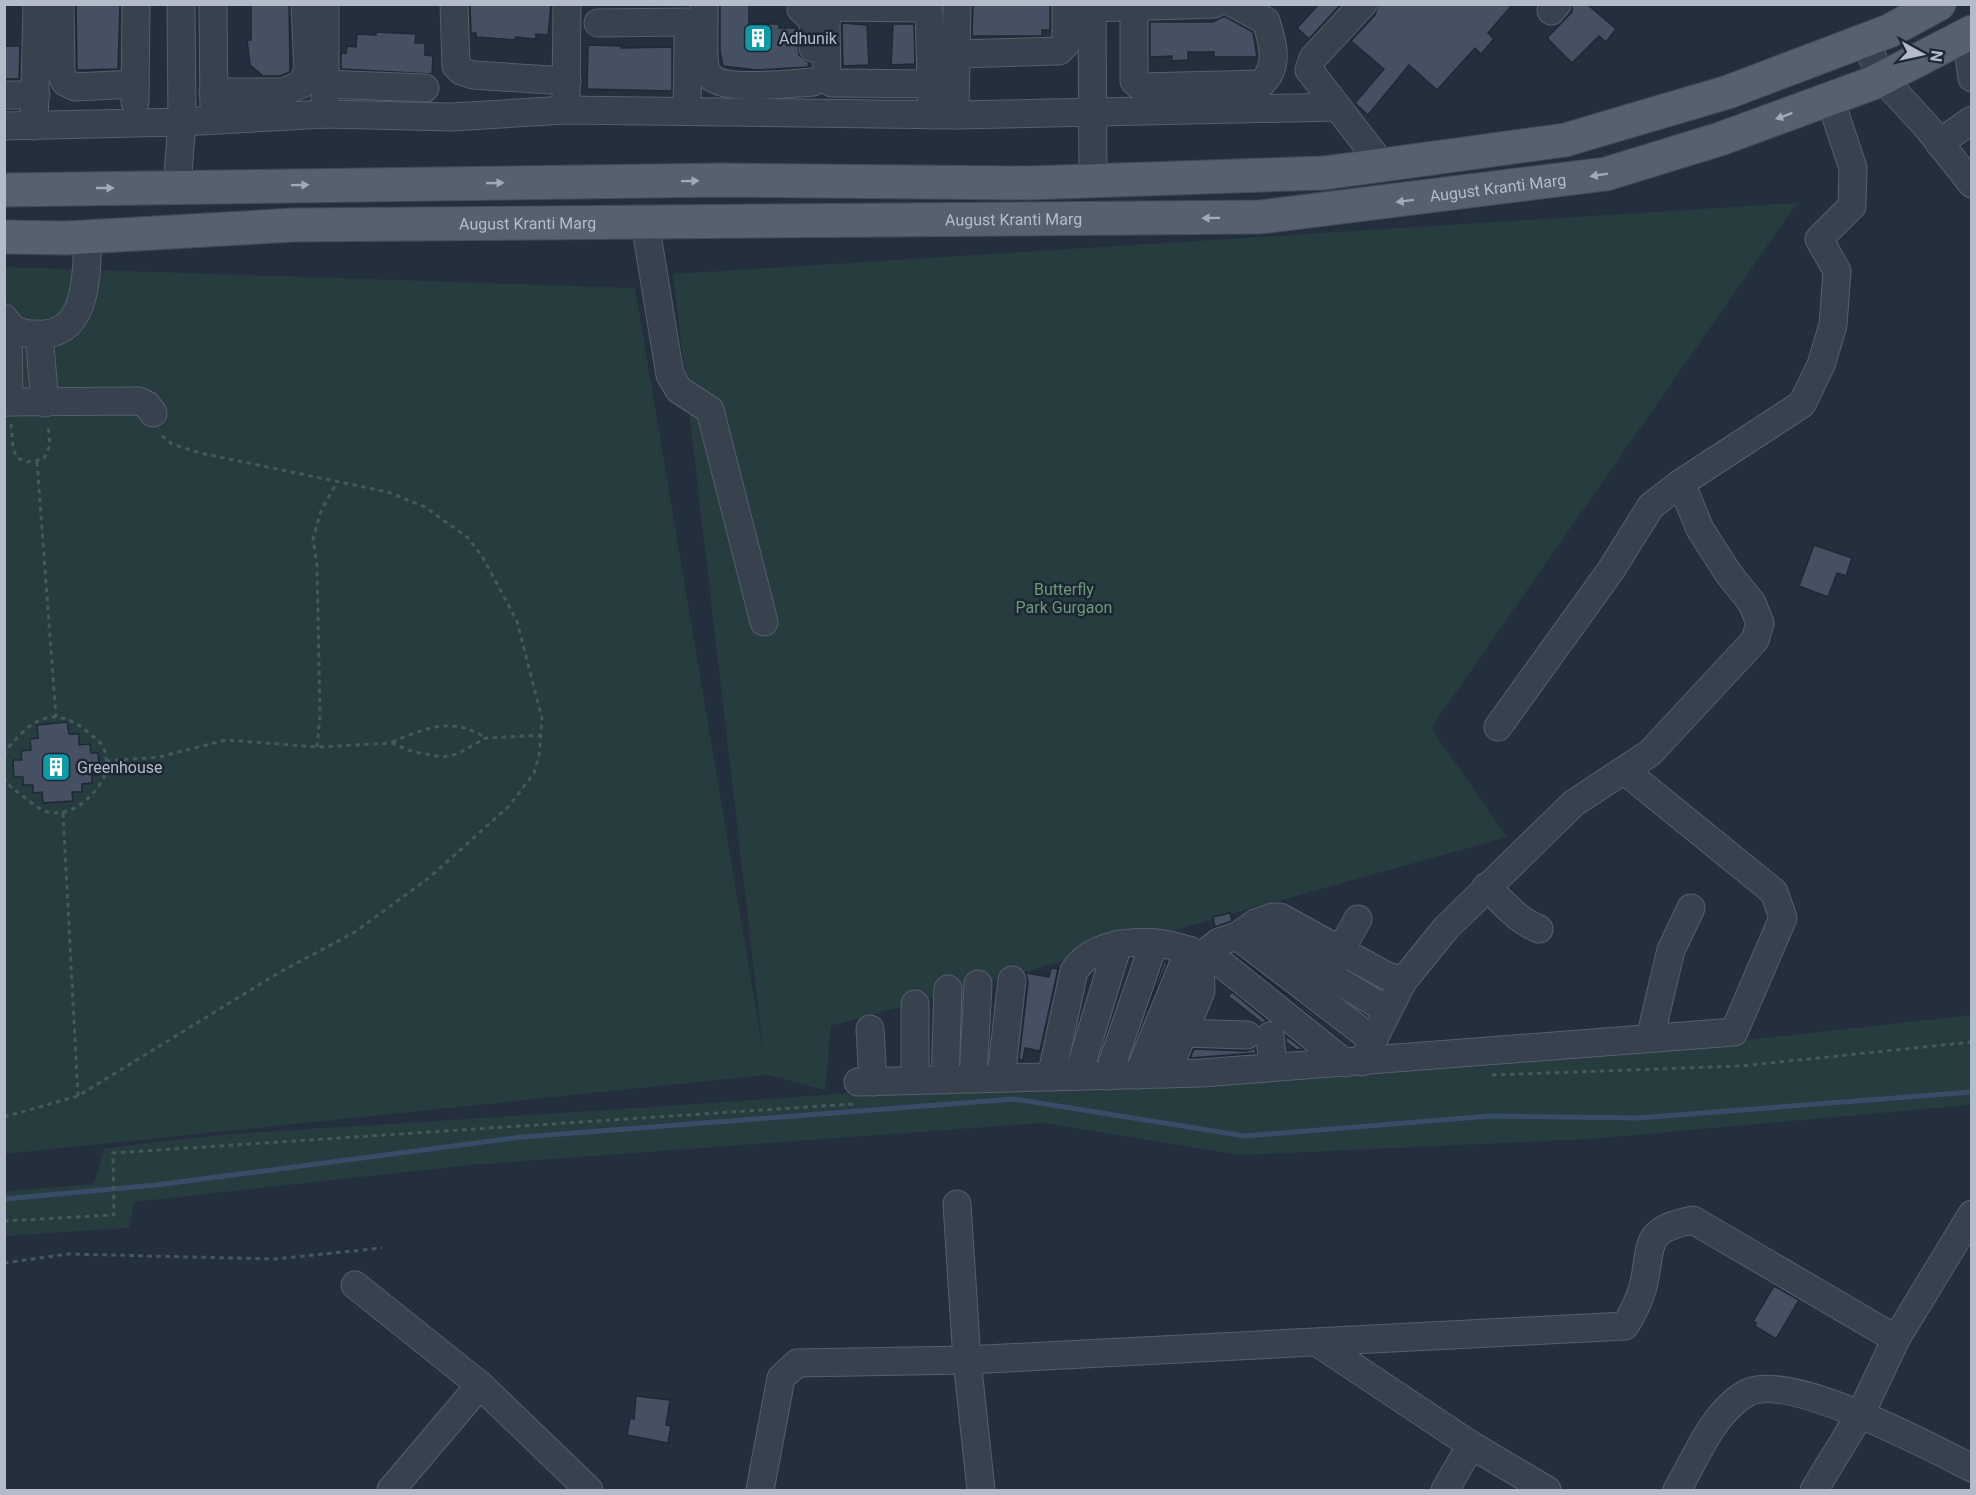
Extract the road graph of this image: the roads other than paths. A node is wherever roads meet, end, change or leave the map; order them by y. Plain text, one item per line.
1 (37, 4) edge
2 (60, 4) edge
3 (136, 4) edge
4 (181, 4) edge
5 (213, 4) edge
6 (305, 4) edge
7 (325, 4) edge
8 (454, 4) edge
9 (567, 4) edge
10 (957, 4) edge
11 (1234, 4) edge
12 (1363, 4) edge
13 (1939, 4) edge
14 (1200, 5) edge
15 (1083, 6) edge
16 (1134, 6) edge
17 (801, 9) dead end
18 (693, 10) edge
19 (598, 23) dead end
20 (1969, 33) edge
21 (1864, 40) junction
22 (957, 54) junction
23 (1882, 78) junction
24 (1971, 78) edge
25 (567, 81) junction
26 (813, 82) junction
27 (135, 84) junction
28 (325, 84) junction
29 (931, 84) junction
30 (425, 88) dead end
31 (4, 95) edge
32 (36, 95) junction
33 (1830, 99) junction
34 (214, 105) junction
35 (1337, 107) junction
36 (566, 110) junction
37 (687, 111) junction
38 (812, 112) junction
39 (1092, 112) junction
40 (325, 114) junction
41 (943, 115) junction
42 (1971, 120) edge
43 (134, 122) junction
44 (182, 122) junction
45 (4, 126) edge
46 (34, 126) junction
47 (1939, 143) junction
48 (1383, 166) junction
49 (624, 182) junction
50 (1093, 182) junction
51 (1971, 184) edge
52 (177, 187) junction
53 (69, 188) junction
54 (4, 190) edge
55 (634, 224) junction
56 (14, 237) edge
57 (77, 237) junction
58 (6, 321) edge
59 (39, 335) junction
60 (7, 402) edge
61 (45, 403) junction
62 (153, 413) road end
63 (1681, 483) junction
64 (764, 622) dead end
65 (1498, 728) dead end
66 (1625, 771) junction
67 (1486, 887) junction
68 (1691, 908) dead end
69 (1358, 919) dead end
70 (1539, 929) dead end
71 (1247, 930) junction
72 (1154, 943) junction
73 (1118, 944) junction
74 (1341, 950) junction
75 (1195, 954) junction
76 (1327, 974) junction
77 (1012, 980) dead end
78 (1403, 981) junction
79 (978, 984) dead end
80 (948, 989) dead end
81 (915, 1004) dead end
82 (1388, 1010) junction
83 (870, 1029) dead end
84 (1192, 1032) junction
85 (1650, 1038) junction
86 (1360, 1055) junction
87 (1273, 1066) junction
88 (1202, 1073) junction
89 (1166, 1074) junction
90 (1138, 1075) junction
91 (1078, 1076) junction
92 (1108, 1076) junction
93 (1051, 1077) junction
94 (1001, 1078) junction
95 (973, 1079) junction
96 (915, 1080) junction
97 (945, 1080) junction
98 (957, 1204) dead end
99 (1971, 1215) edge
100 (355, 1285) dead end
101 (1896, 1339) junction
102 (1318, 1343) junction
103 (967, 1360) junction
104 (480, 1385) junction
105 (1862, 1413) junction
106 (1472, 1445) junction
107 (1971, 1468) edge
108 (391, 1491) edge
109 (589, 1491) edge
110 (760, 1491) edge
111 (981, 1491) edge
112 (1445, 1491) edge
113 (1546, 1491) edge
114 (1677, 1491) edge
115 (1814, 1491) edge

1 - 32 street
2 - 27 street
3 - 27 street
4 - 44 street
5 - 34 street
6 - 34 street
7 - 28 street
8 - 25 street
9 - 25 street
10 - 22 street
11 - 16 street
12 - 35 street
13 - 21 main road
14 - 16 street
15 - 16 street
15 - 22 street
15 - 39 street
17 - 26 street
18 - 19 street
18 - 26 street
18 - 37 street
20 - 23 main road, August Kranti Marg
20 - 24 street
21 - 23 street
21 - 48 main road
22 - 41 street
23 - 33 main road, August Kranti Marg
23 - 47 street
25 - 36 street
26 - 38 street
27 - 43 street
28 - 30 street
28 - 40 street
29 - 29 street
29 - 41 street
31 - 32 street
32 - 46 street
33 -> 55 main road, August Kranti Marg
33 - 63 street
34 - 40 street
34 - 44 street
35 - 39 street
35 - 48 street
36 - 37 street
36 - 40 street
37 - 38 street
38 - 41 street
39 - 41 street
39 - 50 street
42 - 47 street
43 - 44 street
43 - 46 street
44 - 52 street
45 - 46 street
47 - 51 street
48 - 50 main road
49 -> 50 main road
52 -> 49 main road
49 - 55 main road
53 -> 52 main road
53 - 54 main road
53 - 57 main road
55 - 57 main road, August Kranti Marg
55 - 64 street
56 - 57 main road, August Kranti Marg
57 - 59 street
58 - 59 street
58 - 60 street
59 - 61 street
60 - 61 street
61 - 62 street
63 - 65 street
63 - 66 street
66 - 67 street
66 - 85 street
67 - 70 street
67 - 78 street
68 - 85 street
69 - 74 street
71 - 74 street
71 - 75 street
71 - 76 street
71 - 86 street
72 - 73 street
72 - 75 street
72 - 92 street
73 - 91 street
73 - 93 street
74 - 76 street
74 - 78 street
75 - 84 street
75 - 86 street
75 - 90 street
76 - 82 street
77 - 94 street
78 - 82 street
79 - 95 street
80 - 97 street
81 - 96 street
82 - 86 street
83 - 96 street
84 - 87 street
84 - 88 street
84 - 89 street
85 - 86 street
86 - 87 street
87 - 88 street
88 - 89 street
89 - 90 street
90 - 92 street
91 - 92 street
91 - 93 street
93 - 94 street
94 - 95 street
95 - 97 street
96 - 97 street
98 - 103 street
99 - 101 street
100 - 104 street
101 - 102 street
101 - 105 street
102 - 103 street
102 - 106 street
103 - 110 street
103 - 111 street
104 - 108 street
104 - 109 street
105 - 107 street
105 - 114 street
105 - 115 street
106 - 112 street
106 - 113 street

